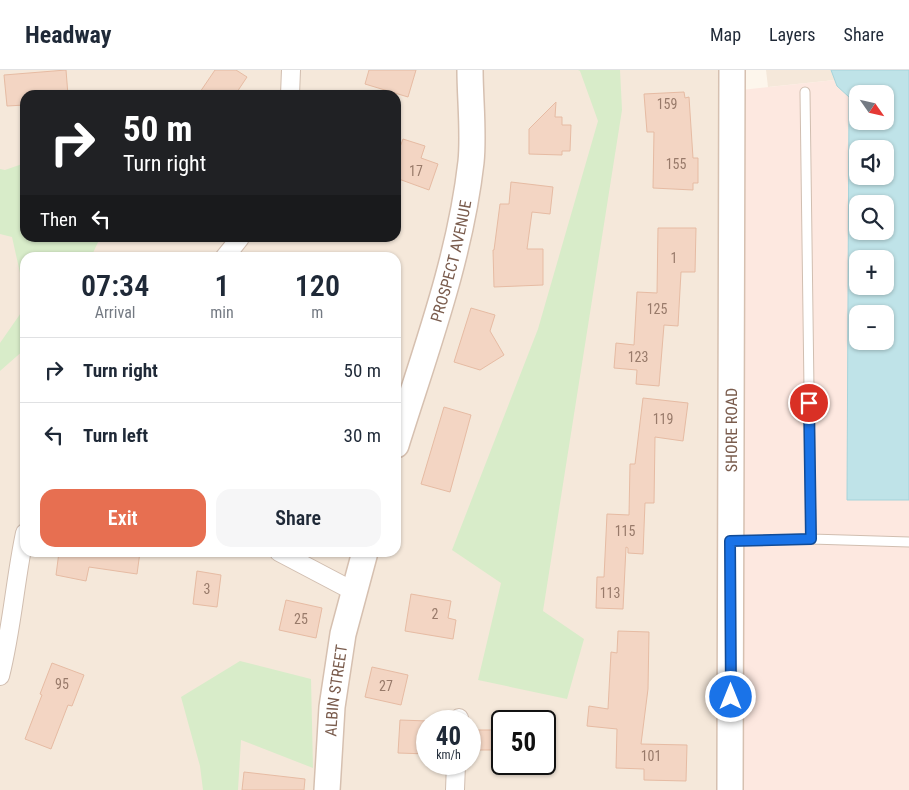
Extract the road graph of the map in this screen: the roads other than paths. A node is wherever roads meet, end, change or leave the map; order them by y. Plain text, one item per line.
1 (291, 70) edge
2 (470, 70) edge
3 (732, 70) edge
4 (290, 90) edge
5 (805, 92) dead end
6 (237, 242) edge
7 (229, 252) edge
8 (401, 429) edge
9 (811, 539) junction
10 (730, 541) junction
11 (909, 542) edge
12 (20, 556) edge
13 (288, 557) edge
14 (364, 557) edge
15 (354, 592) junction
16 (0, 676) edge
17 (456, 775) edge
18 (327, 790) edge
19 (455, 790) edge
20 (730, 790) edge

1 - 4 street
2 - 8 main road, PROSPECT AVENUE
3 - 10 main road, SHORE ROAD
5 - 9 lane
6 - 7 street
9 - 10 lane
9 - 11 lane
10 - 20 main road, SHORE ROAD
12 - 16 street
13 - 15 street
14 - 15 main road
15 - 18 main road, ALBIN STREET
17 - 19 street

